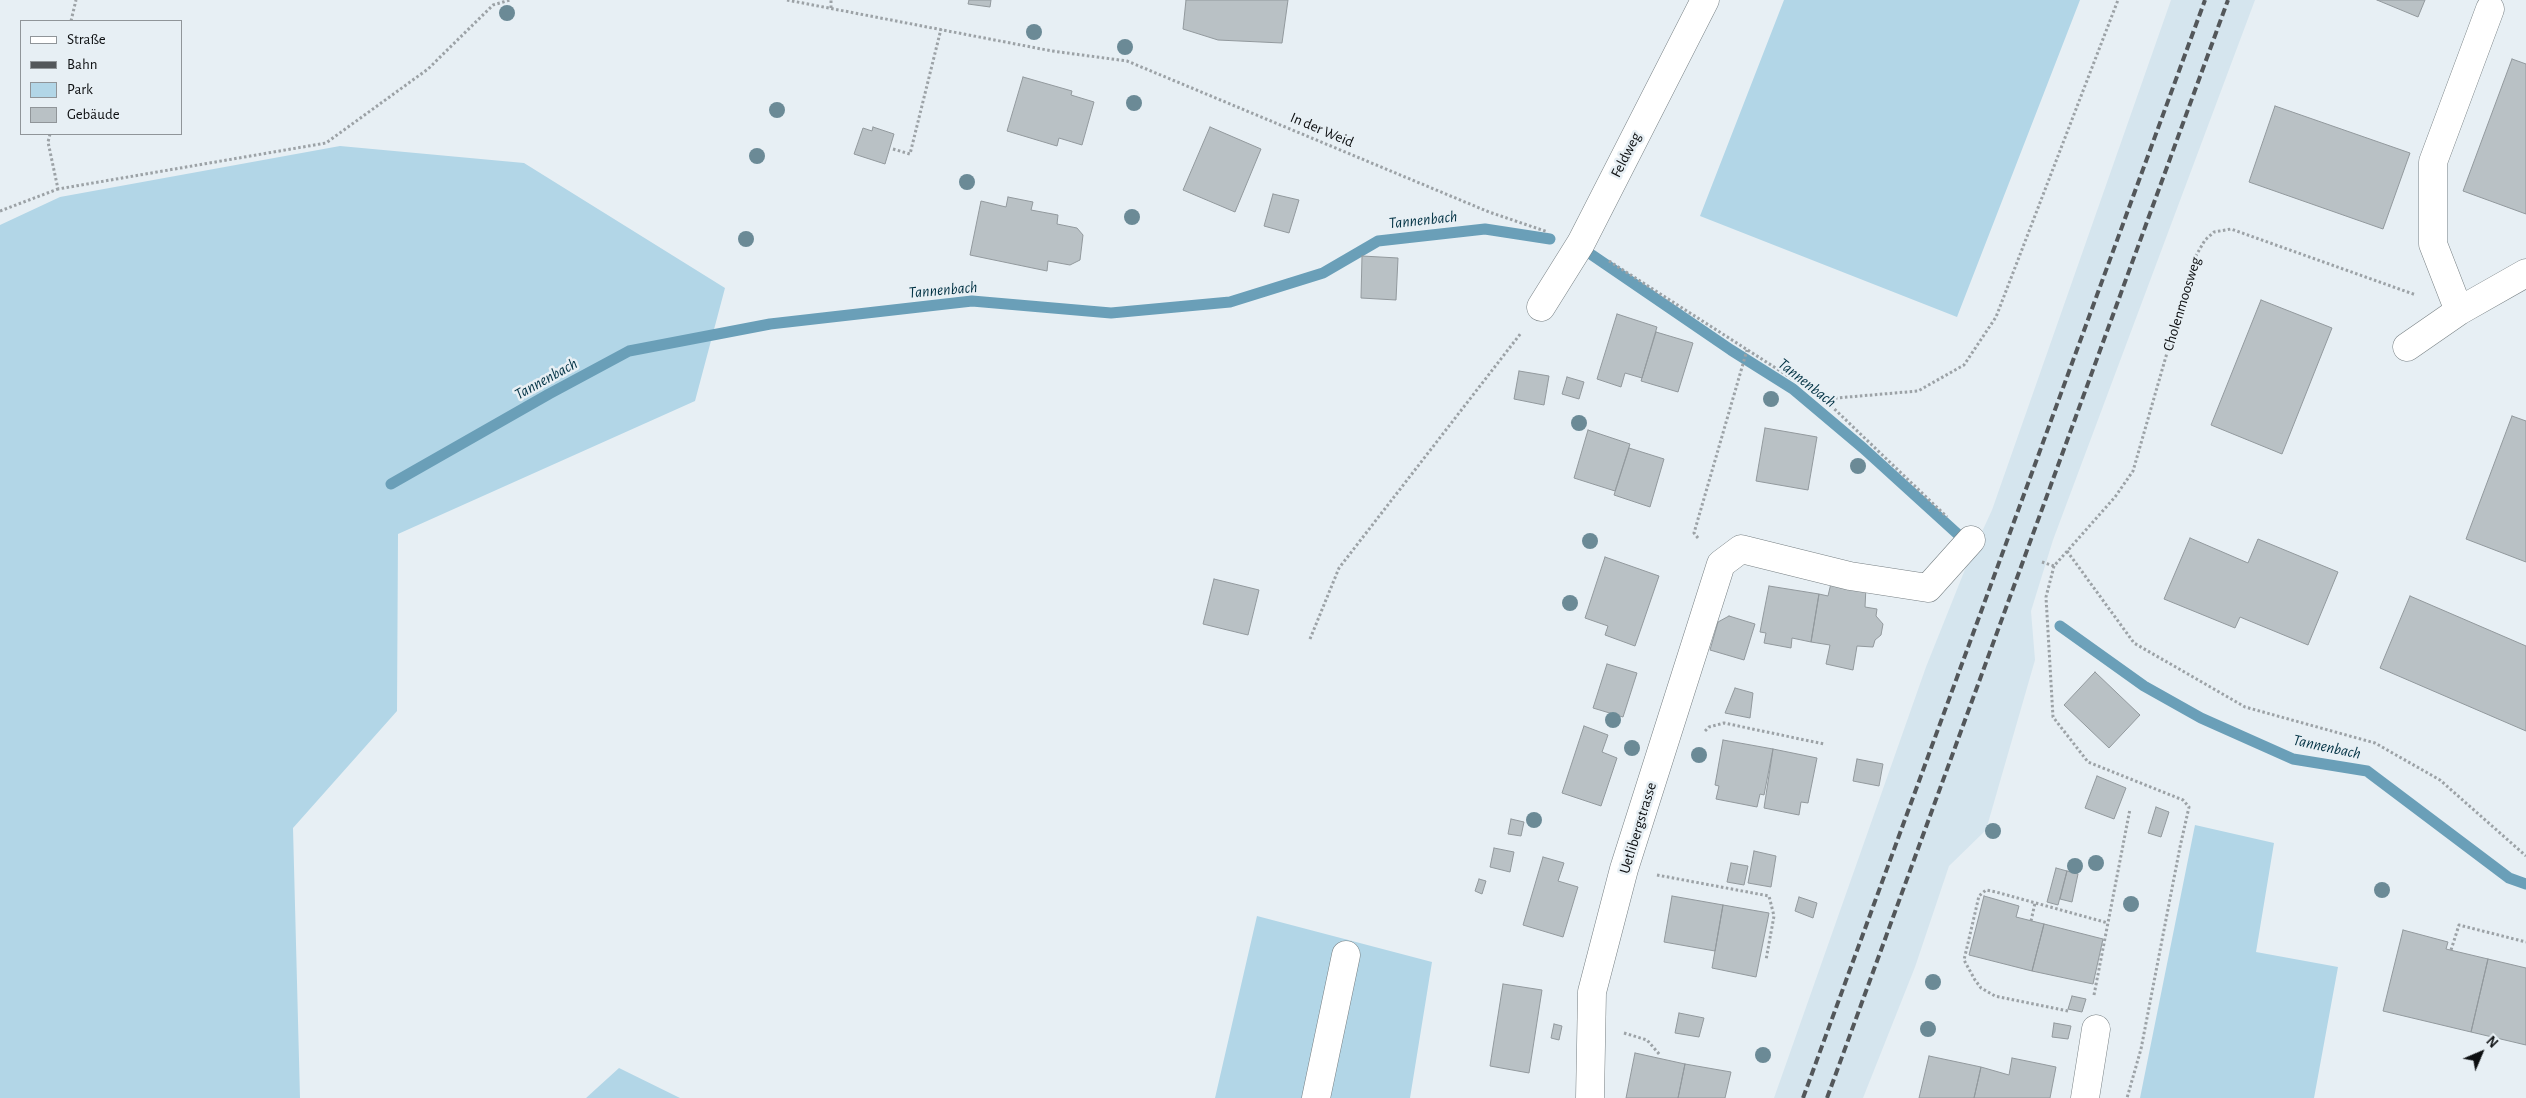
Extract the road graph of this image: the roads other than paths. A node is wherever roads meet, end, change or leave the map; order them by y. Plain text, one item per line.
1 (1705, 0) edge
2 (2490, 9) dead end
3 (2526, 273) edge
4 (1541, 306) road end
5 (2459, 311) junction
6 (2407, 347) dead end
7 (1971, 540) road end
8 (1346, 955) dead end
9 (2093, 1022) road end
10 (1316, 1098) edge
11 (1590, 1098) edge
12 (2085, 1098) edge

1 - 4 street, Feldweg
2 - 5 street
3 - 5 street
5 - 6 street
7 - 11 street, Uetlibergstrasse
8 - 10 street
9 - 12 street

